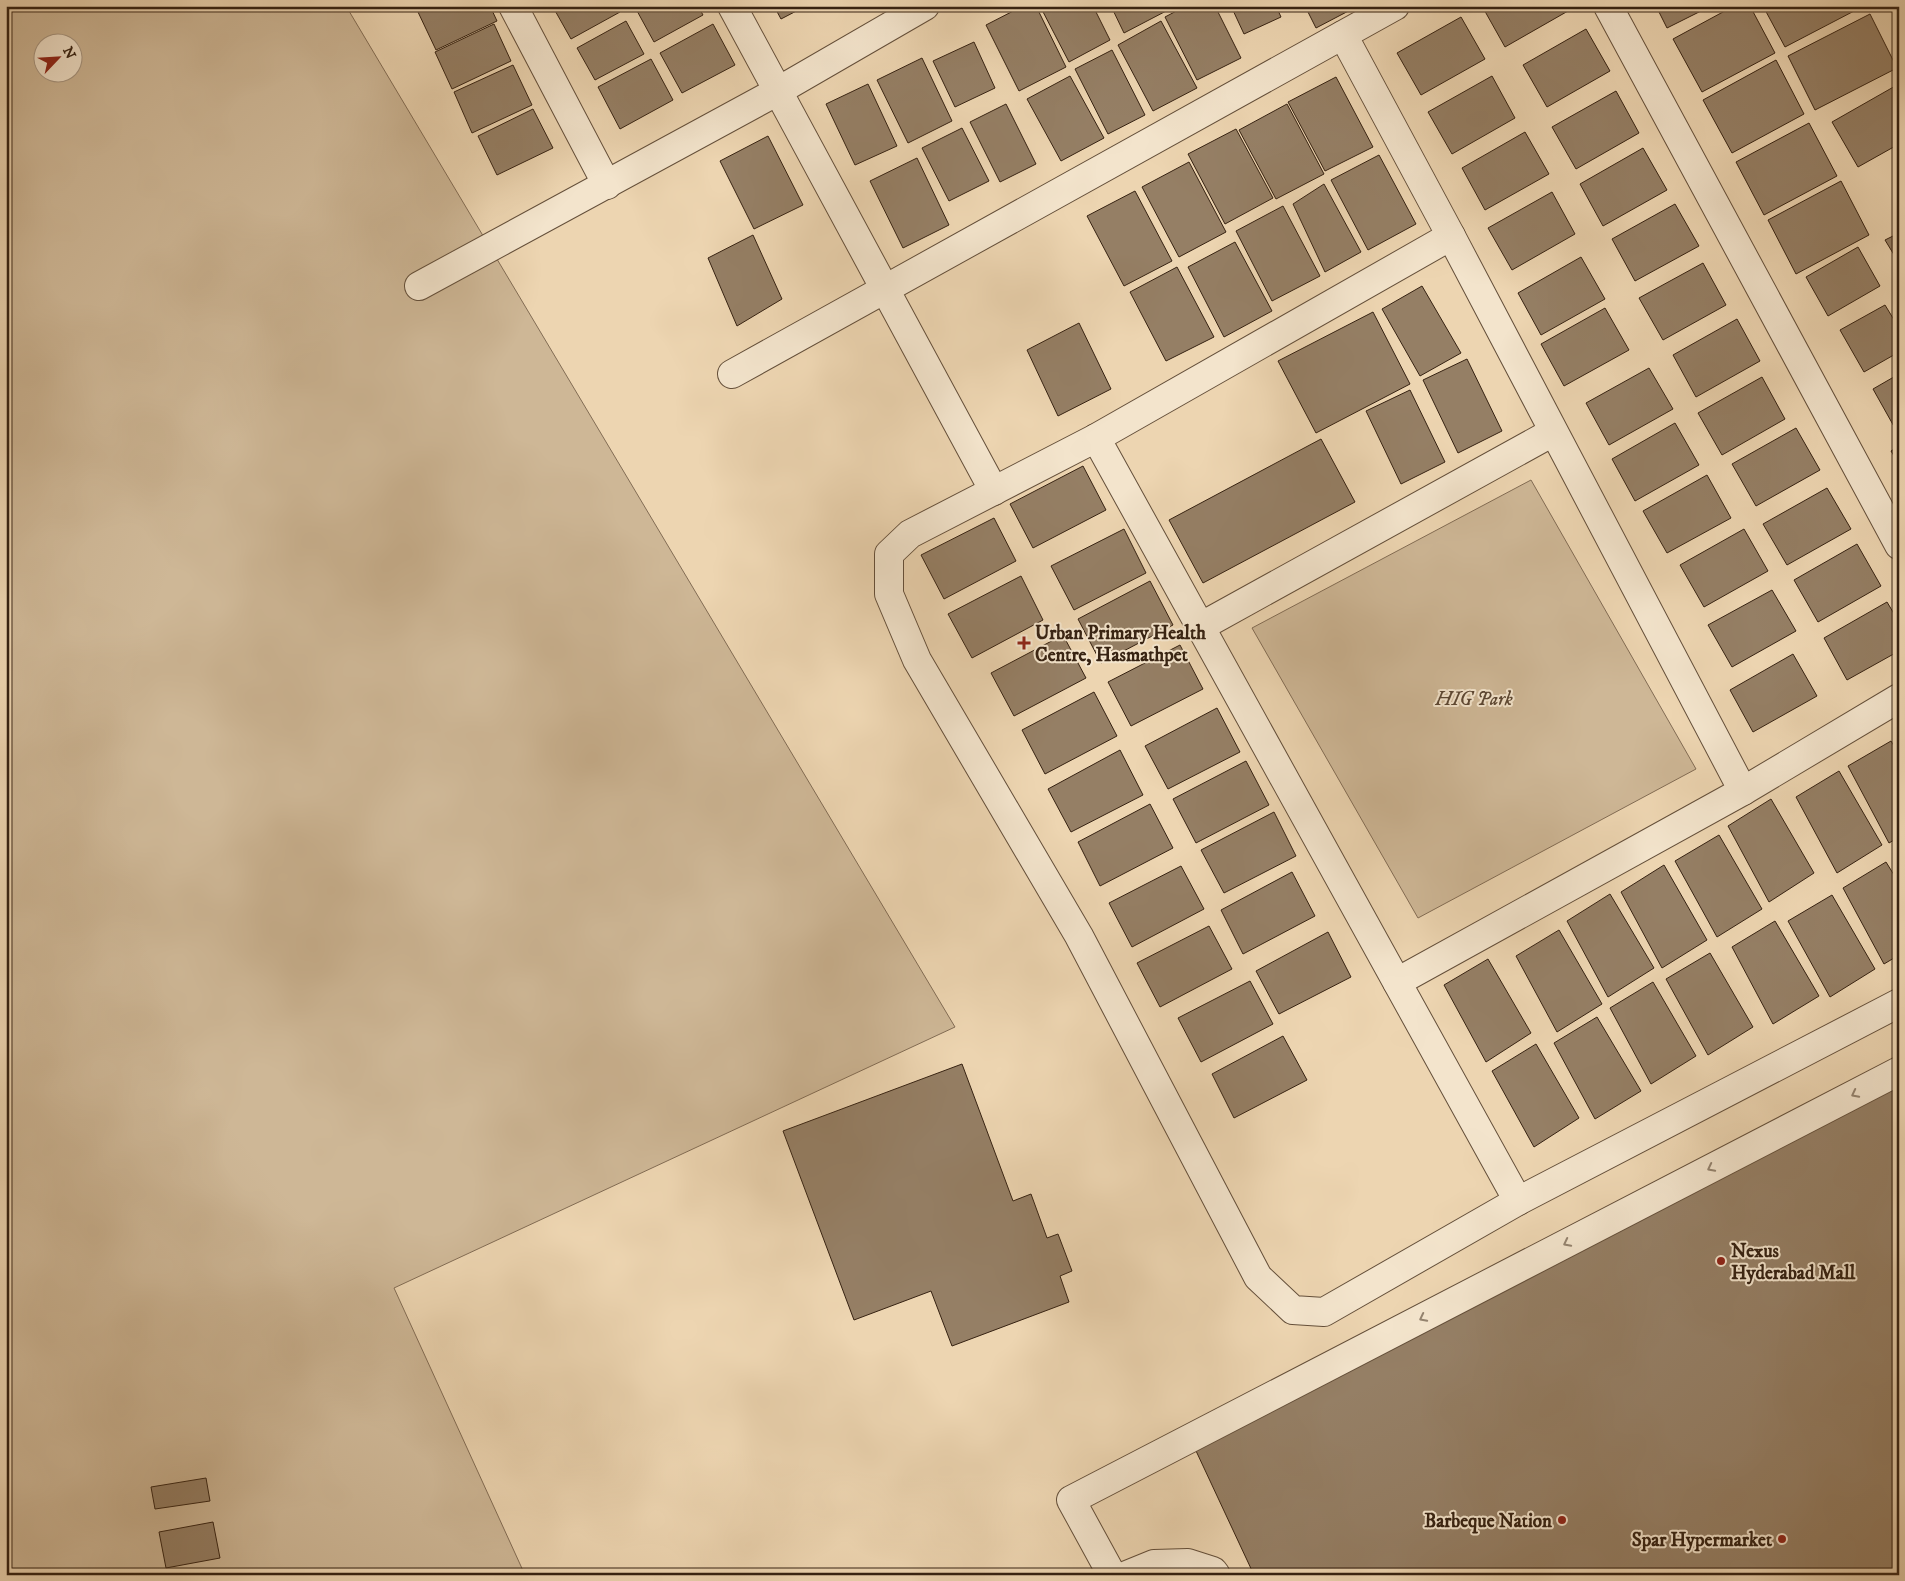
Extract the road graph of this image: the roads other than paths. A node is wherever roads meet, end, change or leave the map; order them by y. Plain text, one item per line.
1 (514, 6) edge
2 (732, 6) edge
3 (925, 6) edge
4 (1395, 6) edge
5 (1608, 6) edge
6 (1343, 35) junction
7 (778, 91) junction
8 (606, 185) junction
9 (1450, 236) junction
10 (419, 286) dead end
11 (886, 289) junction
12 (732, 374) dead end
13 (1553, 432) junction
14 (1096, 438) junction
15 (994, 491) junction
16 (1899, 545) edge
17 (1200, 627) junction
18 (1899, 698) edge
19 (1743, 791) junction
20 (1397, 982) junction
21 (1899, 1002) edge
22 (1899, 1071) edge
23 (1518, 1201) junction
24 (1112, 1575) edge
25 (1127, 1575) edge
26 (1216, 1575) edge

1 - 8 street
2 - 7 street
3 - 7 street
4 - 6 street
5 - 16 street
6 - 9 street
6 - 11 street
7 - 8 street
7 - 11 street
8 - 10 street
9 - 13 street
9 - 14 street
11 - 12 street
11 - 15 street
13 - 17 street
13 - 19 street
14 - 15 street
14 - 17 street
15 - 23 street
17 - 20 street
18 - 19 street
19 - 20 street
20 - 23 street
21 - 23 street
22 -> 24 street
25 - 26 street

